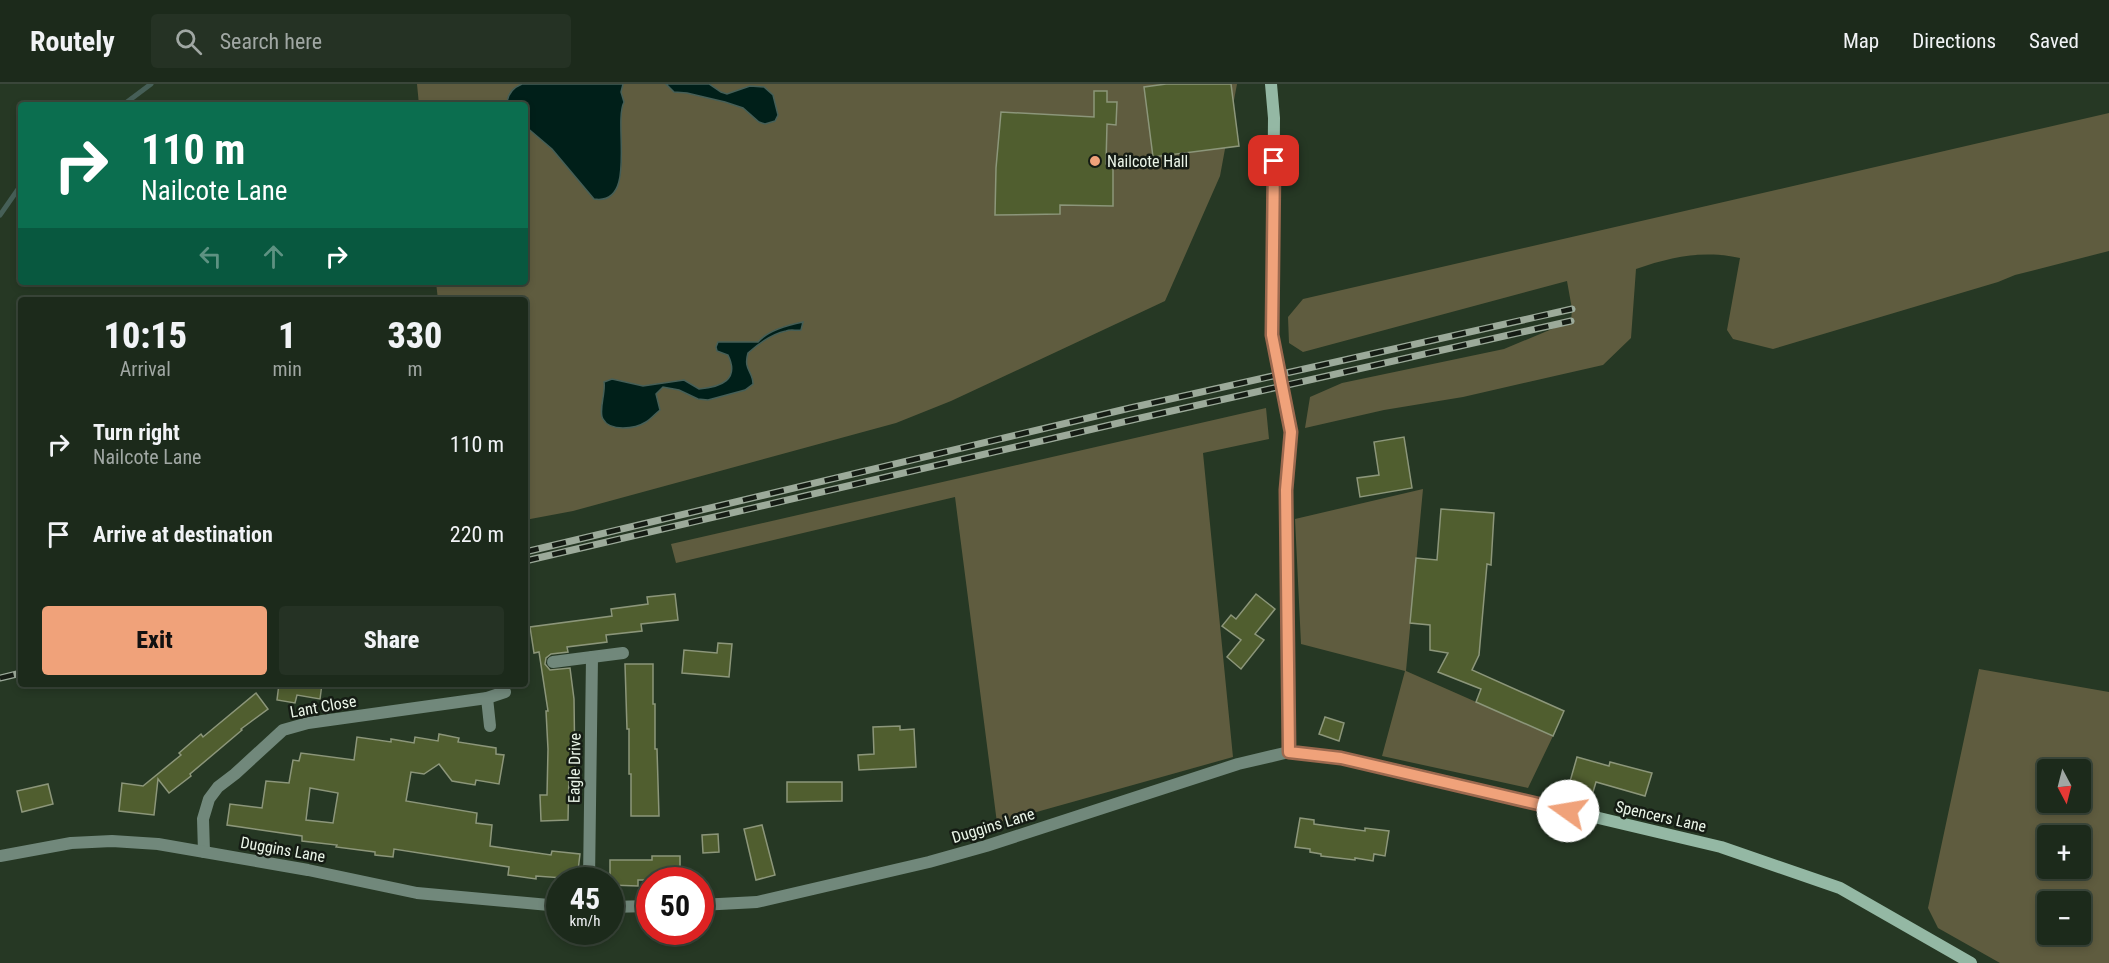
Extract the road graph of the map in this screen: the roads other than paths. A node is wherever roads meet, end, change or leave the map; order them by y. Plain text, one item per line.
1 (1271, 84) edge
2 (623, 653) dead end
3 (592, 657) junction
4 (553, 662) dead end
5 (505, 692) dead end
6 (487, 698) junction
7 (490, 726) dead end
8 (1289, 752) junction
9 (204, 852) junction
10 (0, 856) edge
11 (589, 867) edge
12 (714, 904) edge
13 (546, 905) edge
14 (1971, 963) edge

1 - 8 main road
2 - 3 street
3 - 4 street
3 - 11 street, Eagle Drive
5 - 6 street, Lant Close
6 - 7 street
6 - 9 street, Lant Close
8 - 12 street, Duggins Lane
8 - 14 main road, Spencers Lane
9 - 10 street, Duggins Lane
9 - 13 street, Duggins Lane

